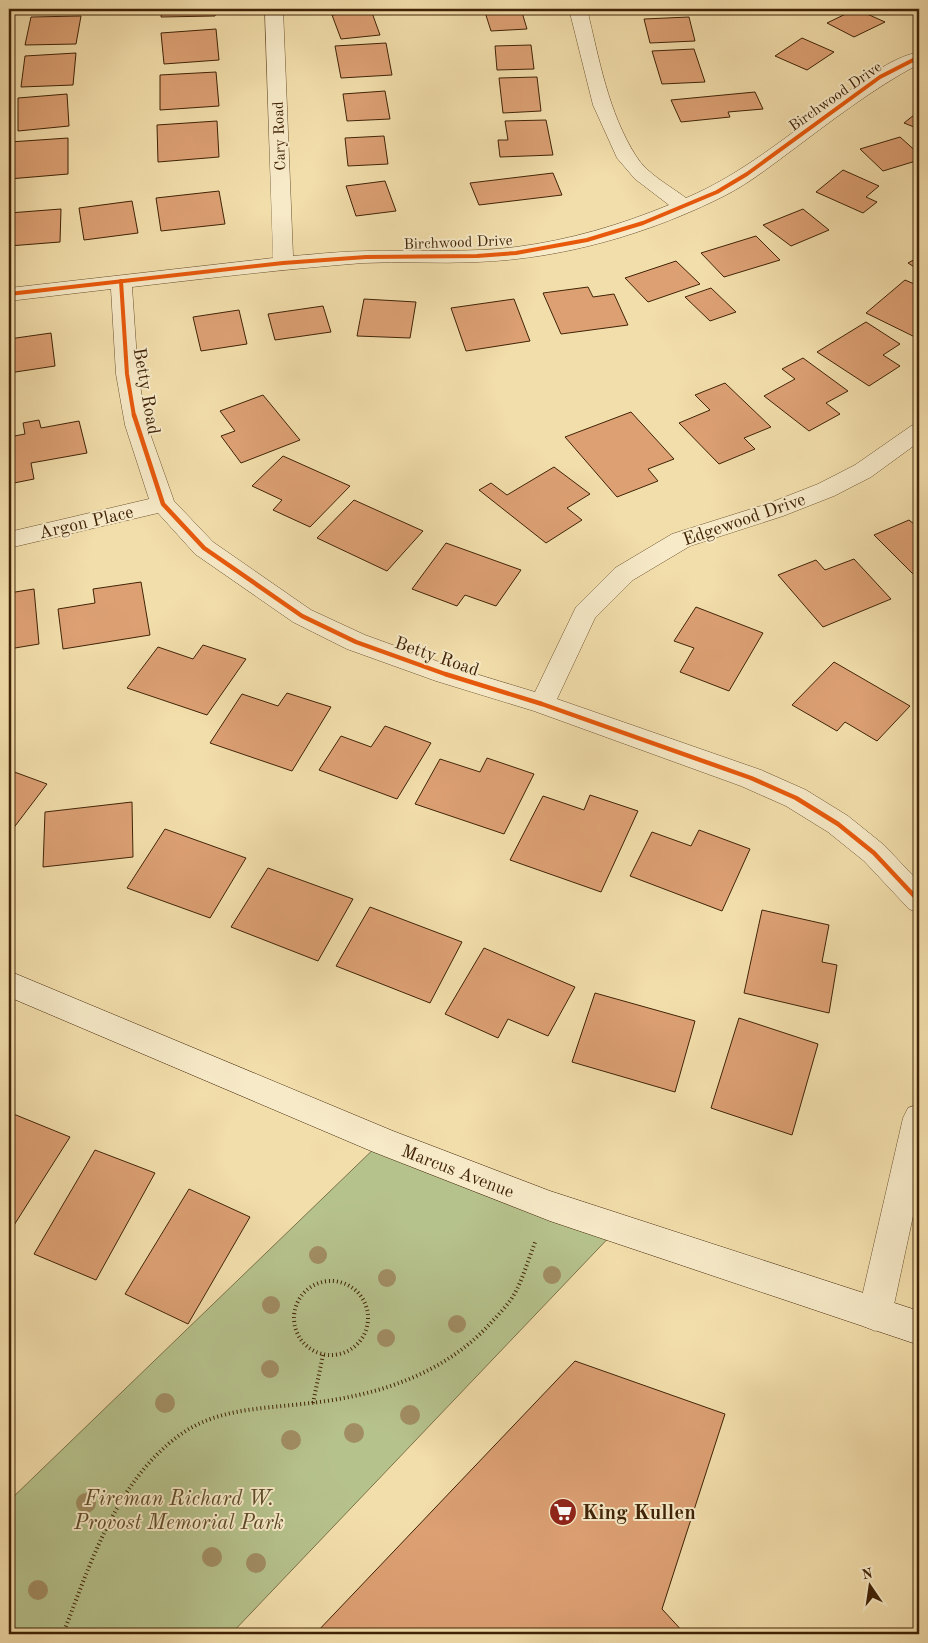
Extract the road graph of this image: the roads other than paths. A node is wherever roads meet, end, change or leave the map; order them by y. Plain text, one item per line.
1 (274, 9) edge
2 (578, 9) edge
3 (919, 57) edge
4 (684, 206) junction
5 (283, 263) junction
6 (121, 281) junction
7 (9, 294) edge
8 (919, 431) edge
9 (163, 504) junction
10 (9, 540) edge
11 (542, 704) junction
12 (919, 901) edge
13 (9, 984) edge
14 (919, 1118) edge
15 (875, 1314) junction
16 (919, 1328) edge

1 - 5 street, Cary Road
2 - 4 street
3 - 4 street, Birchwood Drive
4 - 5 street, Birchwood Drive
5 - 6 street, Birchwood Drive
6 - 7 street, Birchwood Drive
6 - 9 street, Betty Road
8 - 11 street, Edgewood Drive
9 - 10 street, Argon Place
9 - 11 street, Betty Road
11 - 12 street, Betty Road
13 - 15 street, Marcus Avenue
14 - 15 street
15 - 16 street, Marcus Avenue

